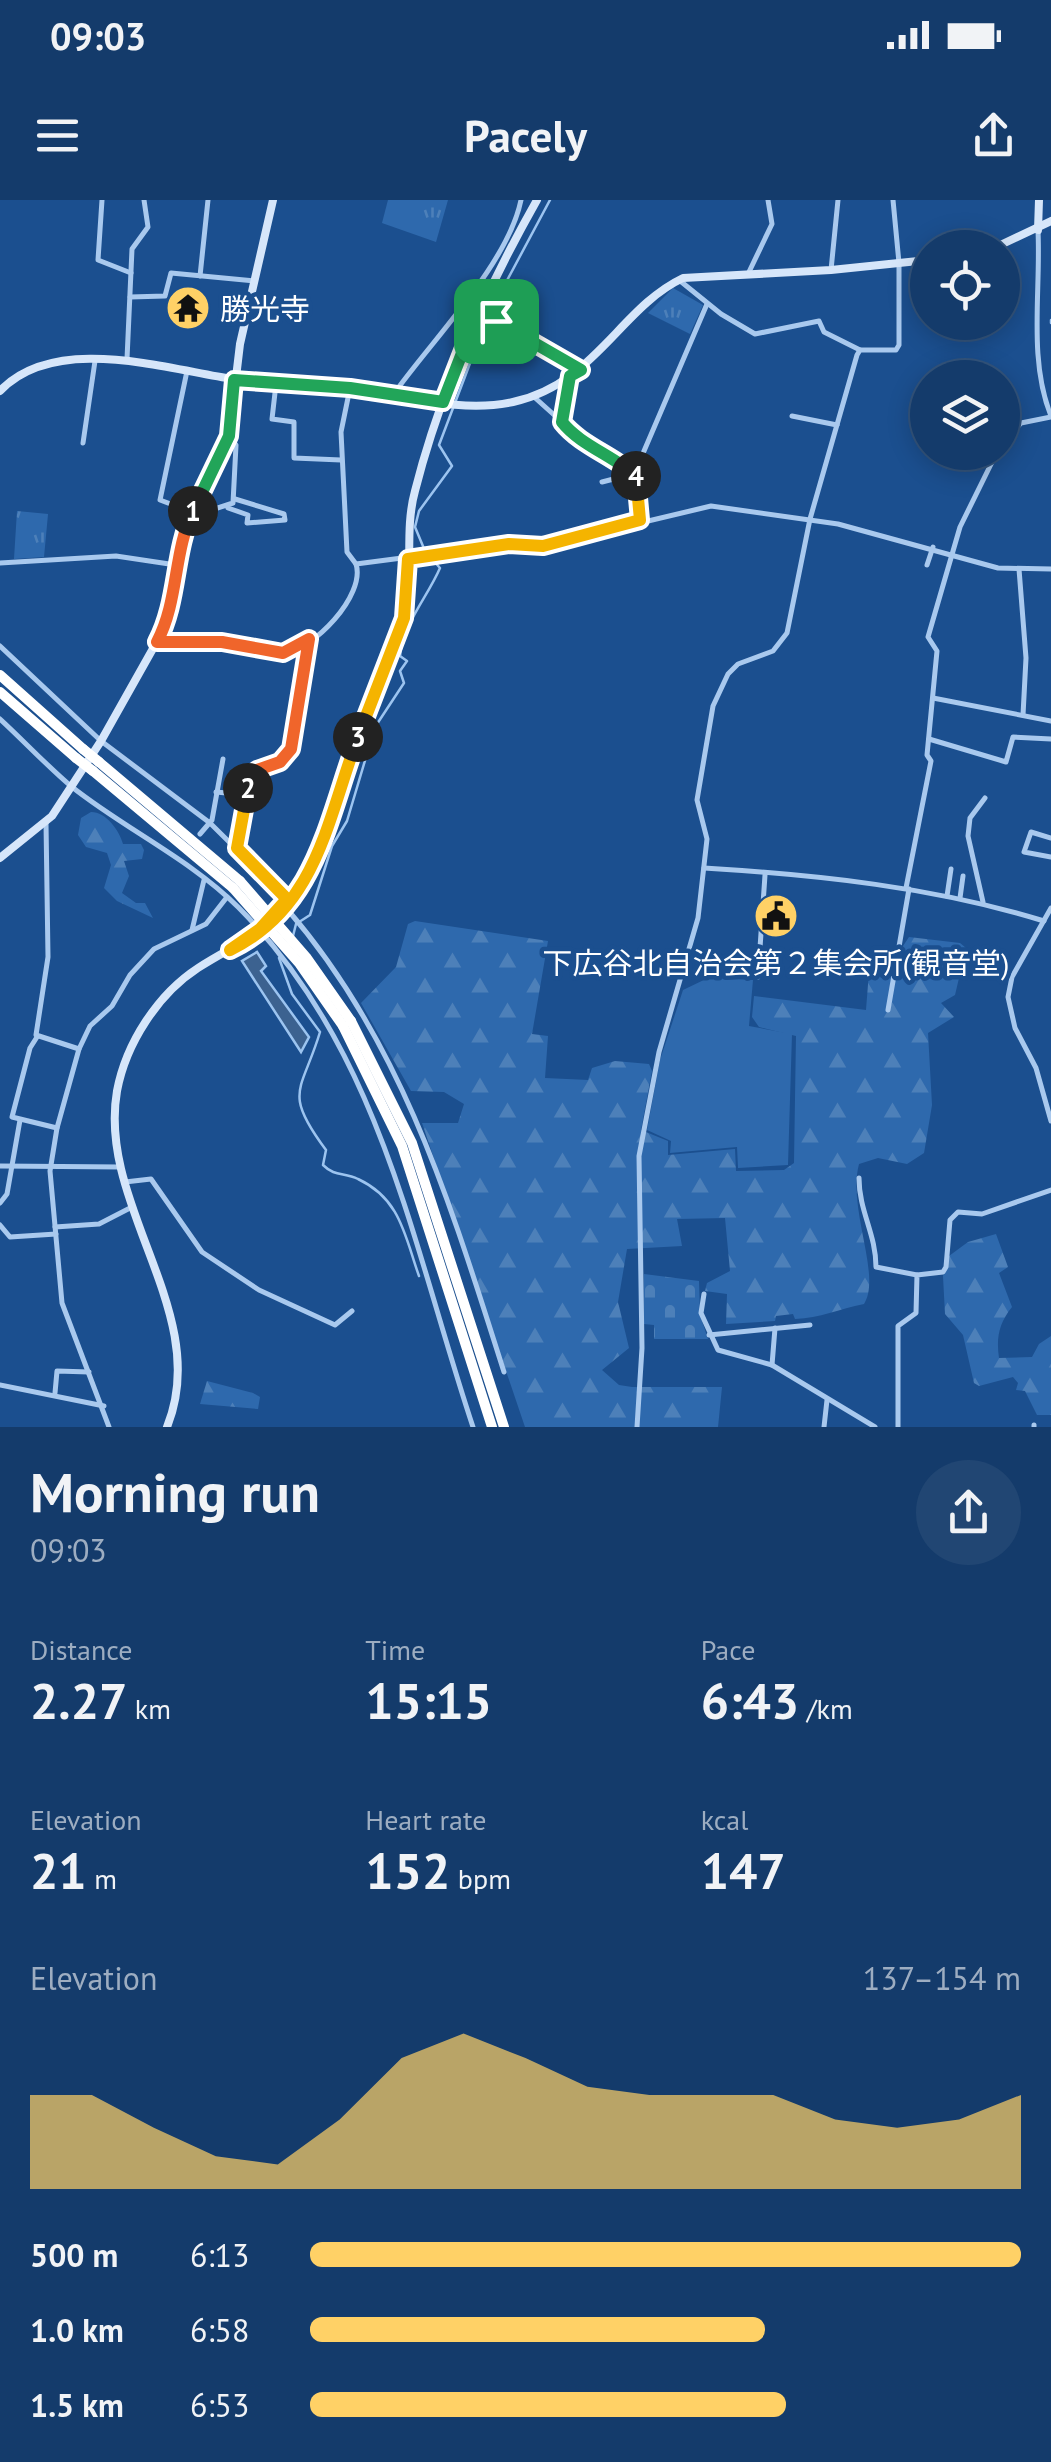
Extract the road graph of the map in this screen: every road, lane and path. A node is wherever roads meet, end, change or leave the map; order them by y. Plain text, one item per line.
1 (102, 200) edge
2 (144, 200) edge
3 (208, 200) edge
4 (274, 200) edge
5 (520, 200) edge
6 (538, 200) edge
7 (768, 200) edge
8 (838, 200) edge
9 (893, 200) edge
10 (1039, 200) edge
11 (1051, 221) edge
12 (1038, 230) junction
13 (1020, 237) edge
14 (910, 262) edge
15 (900, 263) junction
16 (831, 270) junction
17 (131, 272) junction
18 (748, 274) junction
19 (200, 276) junction
20 (679, 280) junction
21 (255, 282) junction
22 (130, 297) junction
23 (707, 304) junction
24 (466, 306) junction
25 (478, 312) junction
26 (1051, 331) edge
27 (1038, 332) junction
28 (860, 350) junction
29 (127, 359) junction
30 (95, 361) junction
31 (188, 369) junction
32 (581, 370) junction
33 (570, 376) junction
34 (234, 380) junction
35 (276, 384) dead end
36 (350, 388) junction
37 (0, 391) edge
38 (393, 395) junction
39 (533, 396) junction
40 (443, 402) junction
41 (792, 416) dead end
42 (1051, 416) edge
43 (562, 422) junction
44 (1020, 424) edge
45 (837, 425) junction
46 (229, 436) junction
47 (83, 444) dead end
48 (342, 460) junction
49 (987, 470) edge
50 (634, 475) junction
51 (602, 482) dead end
52 (236, 499) junction
53 (228, 508) junction
54 (191, 514) junction
55 (810, 519) junction
56 (640, 520) junction
57 (933, 547) junction
58 (951, 553) junction
59 (408, 559) junction
60 (0, 564) edge
61 (356, 564) junction
62 (927, 565) dead end
63 (178, 566) junction
64 (1018, 568) junction
65 (1051, 569) edge
66 (309, 639) junction
67 (157, 642) junction
68 (0, 646) edge
69 (0, 675) edge
70 (0, 692) edge
71 (934, 698) junction
72 (1023, 715) junction
73 (0, 719) edge
74 (1051, 720) edge
75 (1051, 738) edge
76 (929, 739) junction
77 (101, 742) junction
78 (79, 754) junction
79 (223, 759) dead end
80 (72, 786) junction
81 (216, 792) junction
82 (247, 795) junction
83 (985, 798) dead end
84 (46, 823) junction
85 (210, 824) junction
86 (200, 834) dead end
87 (1051, 838) edge
88 (237, 848) junction
89 (0, 858) edge
90 (1051, 858) edge
91 (704, 868) junction
92 (952, 869) dead end
93 (765, 876) junction
94 (964, 876) dead end
95 (204, 880) junction
96 (907, 888) junction
97 (234, 889) junction
98 (947, 896) junction
99 (960, 898) junction
100 (983, 902) junction
101 (287, 904) junction
102 (1051, 908) edge
103 (1044, 921) junction
104 (192, 930) junction
105 (261, 931) junction
106 (758, 977) dead end
107 (888, 1010) dead end
108 (347, 1023) junction
109 (37, 1037) junction
110 (382, 1045) junction
111 (79, 1048) junction
112 (374, 1050) dead end
113 (20, 1120) junction
114 (1051, 1121) edge
115 (57, 1128) junction
116 (0, 1166) edge
117 (50, 1166) junction
118 (11, 1167) junction
119 (121, 1167) junction
120 (859, 1178) dead end
121 (125, 1182) junction
122 (1051, 1190) edge
123 (0, 1202) edge
124 (132, 1207) junction
125 (0, 1225) edge
126 (55, 1231) junction
127 (916, 1275) junction
128 (704, 1294) dead end
129 (352, 1311) dead end
130 (810, 1325) dead end
131 (775, 1328) junction
132 (710, 1335) junction
133 (772, 1365) junction
134 (464, 1366) dead end
135 (454, 1369) junction
136 (90, 1372) junction
137 (504, 1372) dead end
138 (0, 1385) edge
139 (55, 1393) junction
140 (828, 1400) junction
141 (104, 1406) junction
142 (109, 1427) edge
143 (166, 1427) edge
144 (473, 1427) edge
145 (492, 1427) edge
146 (504, 1427) edge
147 (637, 1427) edge
148 (824, 1427) edge
149 (875, 1427) edge
150 (898, 1427) edge

1 - 17 street
2 - 17 street
3 - 19 street
4 - 21 street
5 - 24 street
6 - 25 street
7 - 18 street
8 - 16 street
9 - 15 street
10 - 12 street
11 - 12 street
12 - 13 street
12 - 27 street
14 - 15 street
15 - 16 street
15 - 28 street
16 - 18 street
17 - 22 street
18 - 20 street
19 - 21 street
19 - 22 street
20 - 23 street
20 - 32 street
21 - 34 street
22 - 29 street
23 - 28 street
23 - 50 street
24 - 25 street
24 - 38 street
25 - 32 street
25 - 40 street
26 - 27 street
27 - 42 street
28 - 45 street
29 - 30 street
29 - 31 street
30 - 37 street
30 - 47 street
31 - 34 street
31 - 54 street
32 - 33 street
33 - 39 street
33 - 43 street
34 - 36 street
34 - 46 street
35 - 48 street
36 - 38 street
36 - 48 street
38 - 40 street
39 - 40 street
39 - 43 street
40 - 59 street
41 - 45 street
42 - 44 street
43 - 50 street
45 - 55 street
46 - 52 street
46 - 54 street
48 - 61 street
49 - 58 street
50 - 51 street
50 - 56 street
52 - 53 street
52 - 53 street
53 - 54 street
54 - 63 street
55 - 56 street
55 - 57 street
55 - 91 street
56 - 59 street
57 - 58 street
57 - 62 street
58 - 64 street
58 - 71 street
59 - 61 street
59 - 101 street
60 - 63 street
61 - 66 street
63 - 67 street
64 - 65 street
64 - 72 street
66 - 67 street
66 - 82 street
67 - 77 street
68 - 77 street
69 - 78 highway
70 - 78 highway
71 - 72 street
71 - 76 street
72 - 74 street
73 - 80 street
75 - 76 street
76 - 96 street
77 - 80 street
77 - 85 street
78 - 97 highway, bridge
79 - 81 street
80 - 84 street
80 - 95 street
81 - 82 street
81 - 85 street
82 - 88 street
83 - 100 street
84 - 89 street
84 - 109 street
85 - 86 street
85 - 88 street
87 - 90 street
88 - 101 street
91 - 93 street
91 - 147 street
92 - 98 street
93 - 96 street
93 - 106 street
94 - 99 street
95 - 97 street
95 - 104 street
96 - 98 street
96 - 107 street
97 - 104 street
97 - 105 street
97 - 108 highway, bridge
98 - 99 street
99 - 100 street
100 - 103 street
101 - 105 street
101 - 110 street
102 - 103 street
103 - 114 street
104 - 111 street
105 - 119 street
105 - 135 street
108 - 145 highway
108 - 146 highway
109 - 111 street
109 - 113 street
110 - 112 street
110 - 137 street
111 - 115 street
113 - 115 street
113 - 118 street
115 - 117 street
116 - 118 street
117 - 118 street
117 - 119 street
117 - 126 street
118 - 123 street
119 - 121 street
120 - 127 street
121 - 124 street
121 - 129 street
122 - 127 street
124 - 126 street
124 - 143 street
125 - 126 street
126 - 136 street
127 - 150 street
128 - 132 street
130 - 131 street
131 - 132 street
131 - 133 street
132 - 133 street
133 - 140 street
134 - 135 street
135 - 144 street
136 - 139 street
136 - 141 street
138 - 139 street
139 - 141 street
140 - 148 street
140 - 149 street
141 - 142 street

